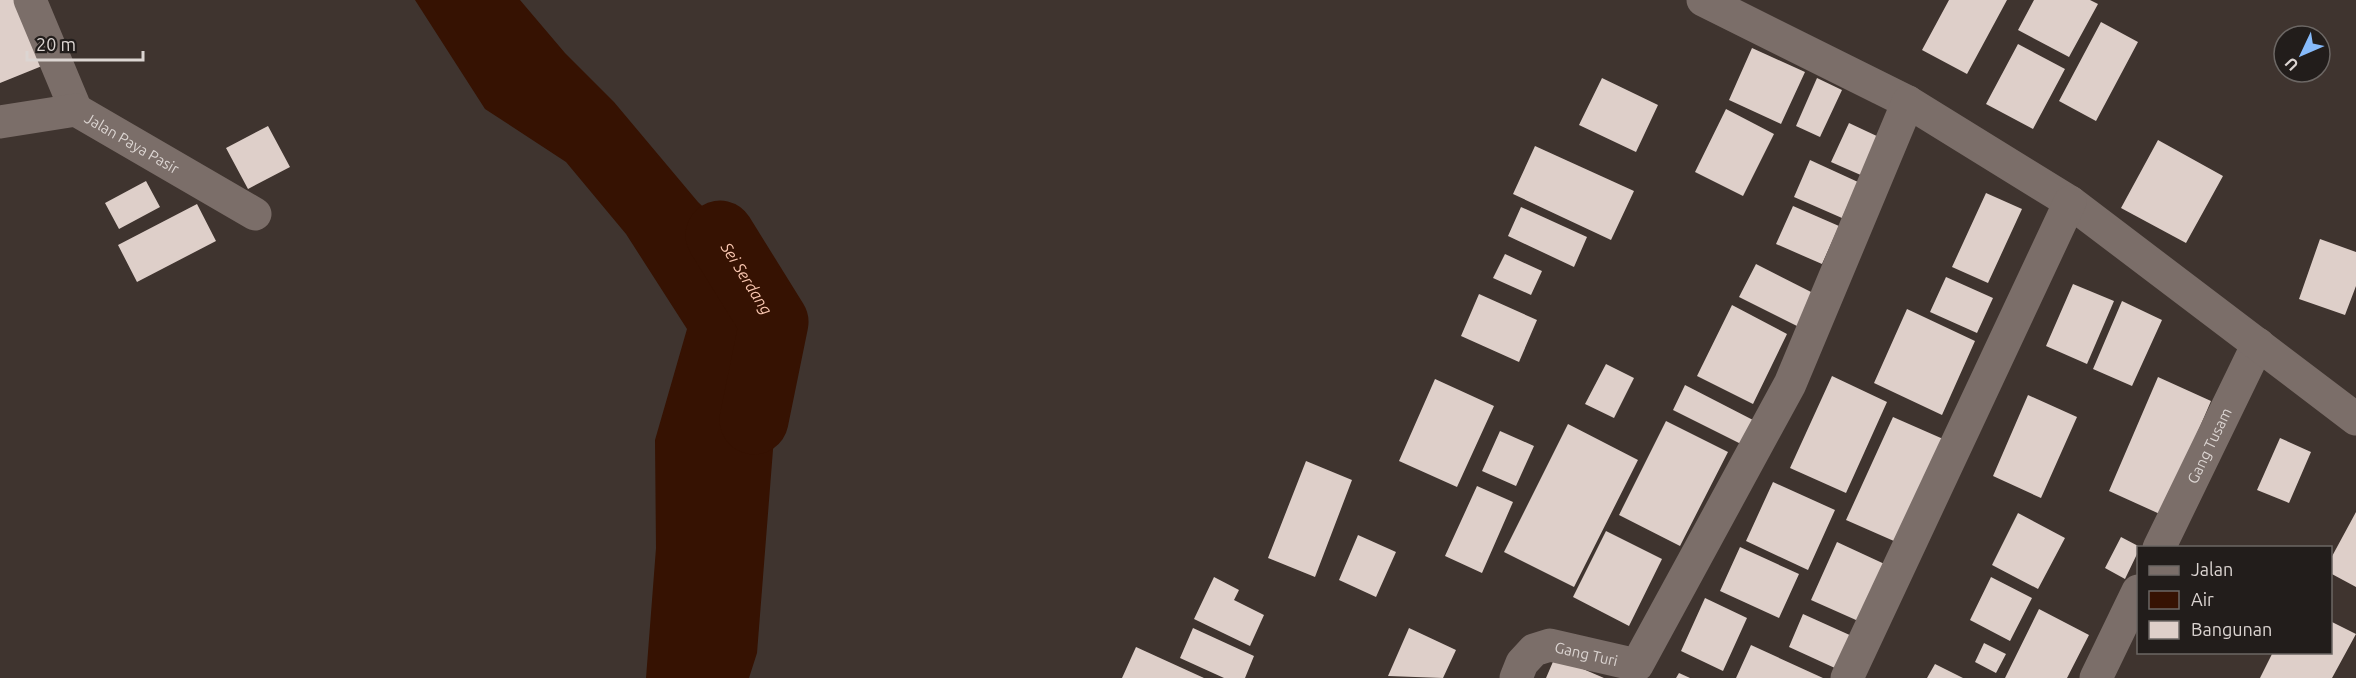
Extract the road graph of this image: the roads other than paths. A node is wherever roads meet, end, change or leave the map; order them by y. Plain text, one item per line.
1 (30, 0) edge
2 (1703, 0) edge
3 (1908, 102) junction
4 (76, 110) junction
5 (0, 122) edge
6 (2070, 202) junction
7 (255, 214) dead end
8 (2258, 344) junction
9 (2356, 419) edge
10 (2161, 546) edge
11 (2137, 595) edge
12 (1516, 678) edge
13 (1847, 678) edge
14 (2096, 678) edge

1 - 4 street
2 - 3 street
3 - 6 street
3 - 12 street, Gang Turi
4 - 5 street, Jalan Paya Pasir
4 - 7 street, Jalan Paya Pasir
6 - 8 street
6 - 13 street
8 - 9 street
8 - 10 street, Gang Tusam
11 - 14 street

